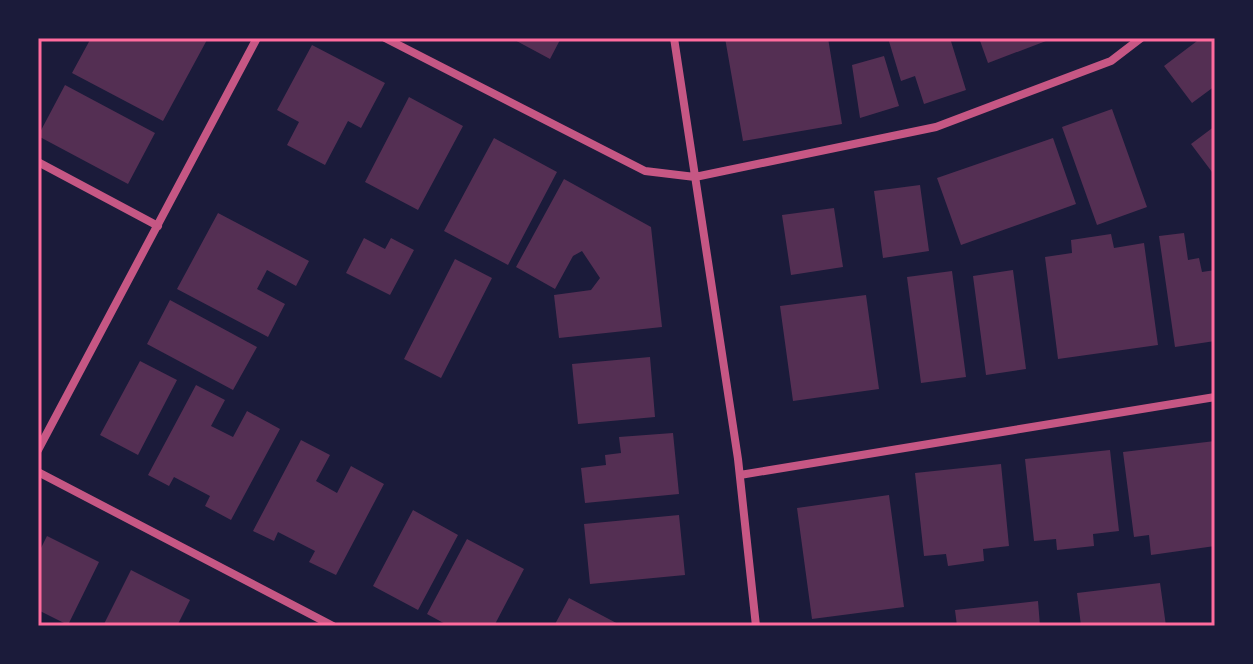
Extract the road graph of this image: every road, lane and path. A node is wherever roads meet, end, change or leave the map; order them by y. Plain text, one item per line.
1 (257, 38) edge
2 (385, 38) edge
3 (674, 38) edge
4 (1141, 38) edge
5 (38, 162) edge
6 (695, 177) junction
7 (158, 226) junction
8 (1215, 397) edge
9 (38, 450) edge
10 (38, 472) edge
11 (740, 475) junction
12 (333, 626) edge
13 (756, 626) edge

1 - 7 street
2 - 6 street
3 - 6 street
4 - 6 street
5 - 7 street
6 - 11 street
7 - 9 street
8 - 11 street
10 - 12 street
11 - 13 street

